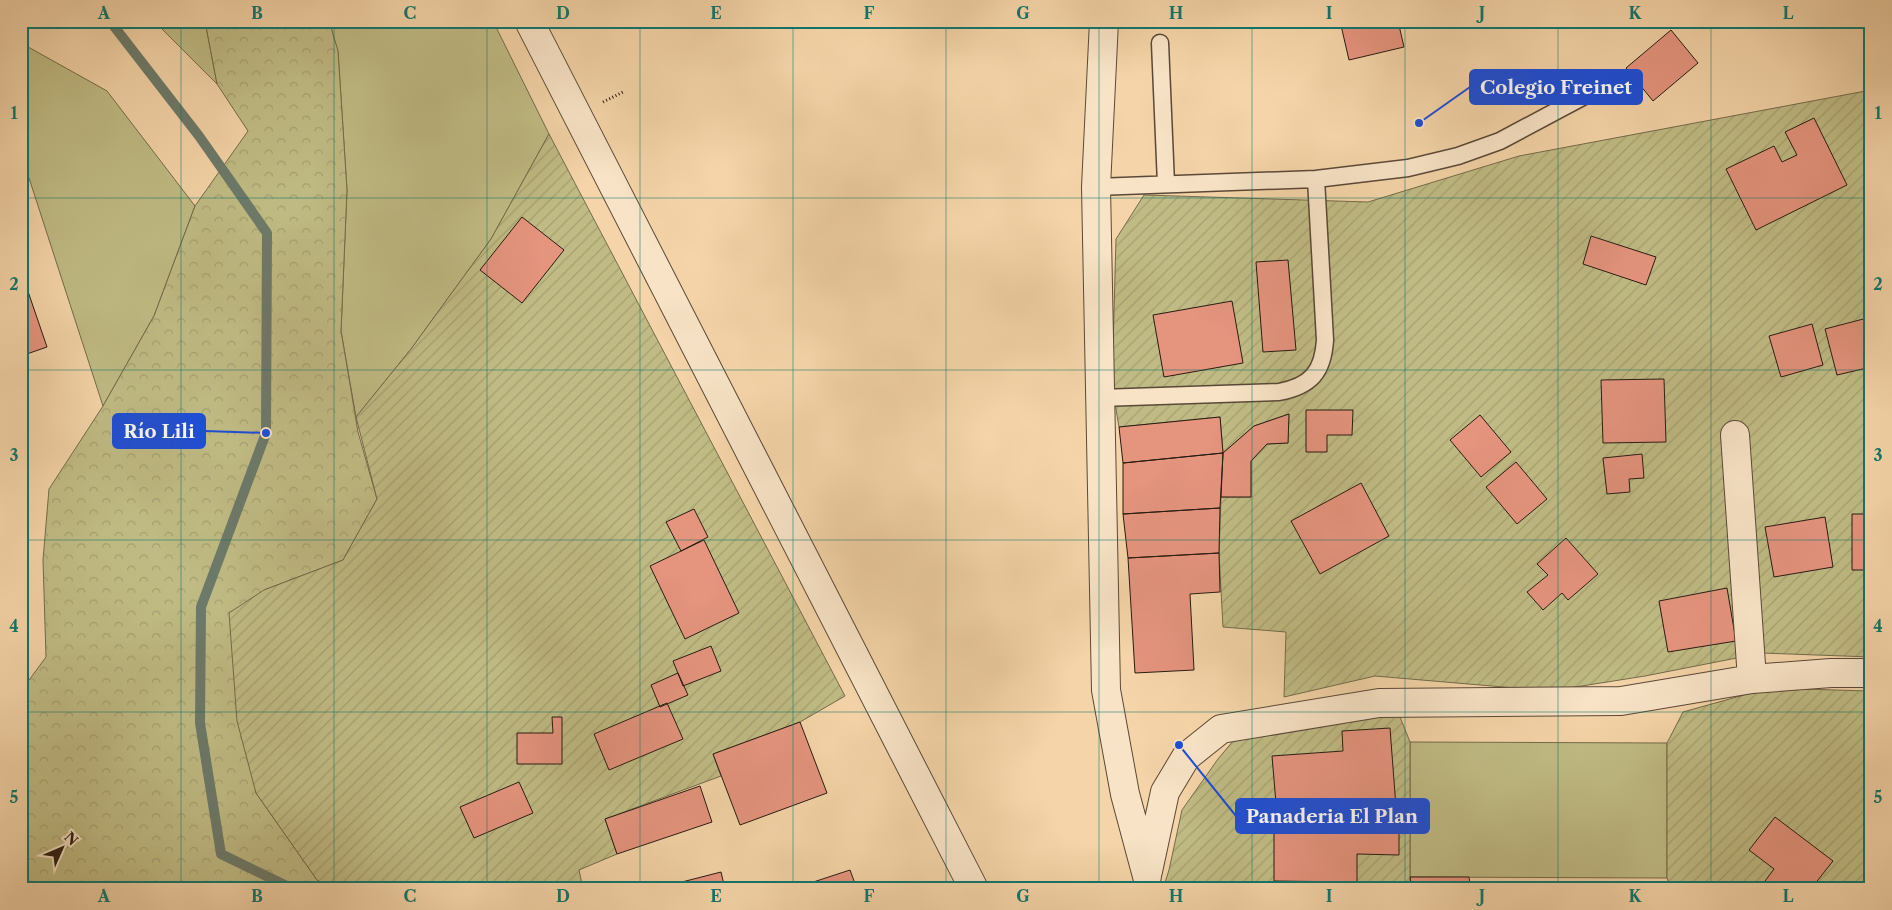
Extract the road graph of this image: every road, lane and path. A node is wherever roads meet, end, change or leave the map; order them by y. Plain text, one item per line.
1 (528, 21) edge
2 (1104, 21) edge
3 (1160, 43) dead end
4 (1590, 93) dead end
5 (1316, 179) junction
6 (1166, 184) junction
7 (1096, 187) junction
8 (1100, 398) junction
9 (1735, 435) dead end
10 (1871, 673) edge
11 (1752, 679) junction
12 (1146, 882) edge
13 (974, 889) edge

1 - 13 street
2 - 7 street
3 - 6 lane
4 - 5 lane
5 - 6 lane
5 - 8 lane
6 - 7 lane
7 - 8 street
8 - 12 street
9 - 11 street
10 - 11 street
11 - 12 street

